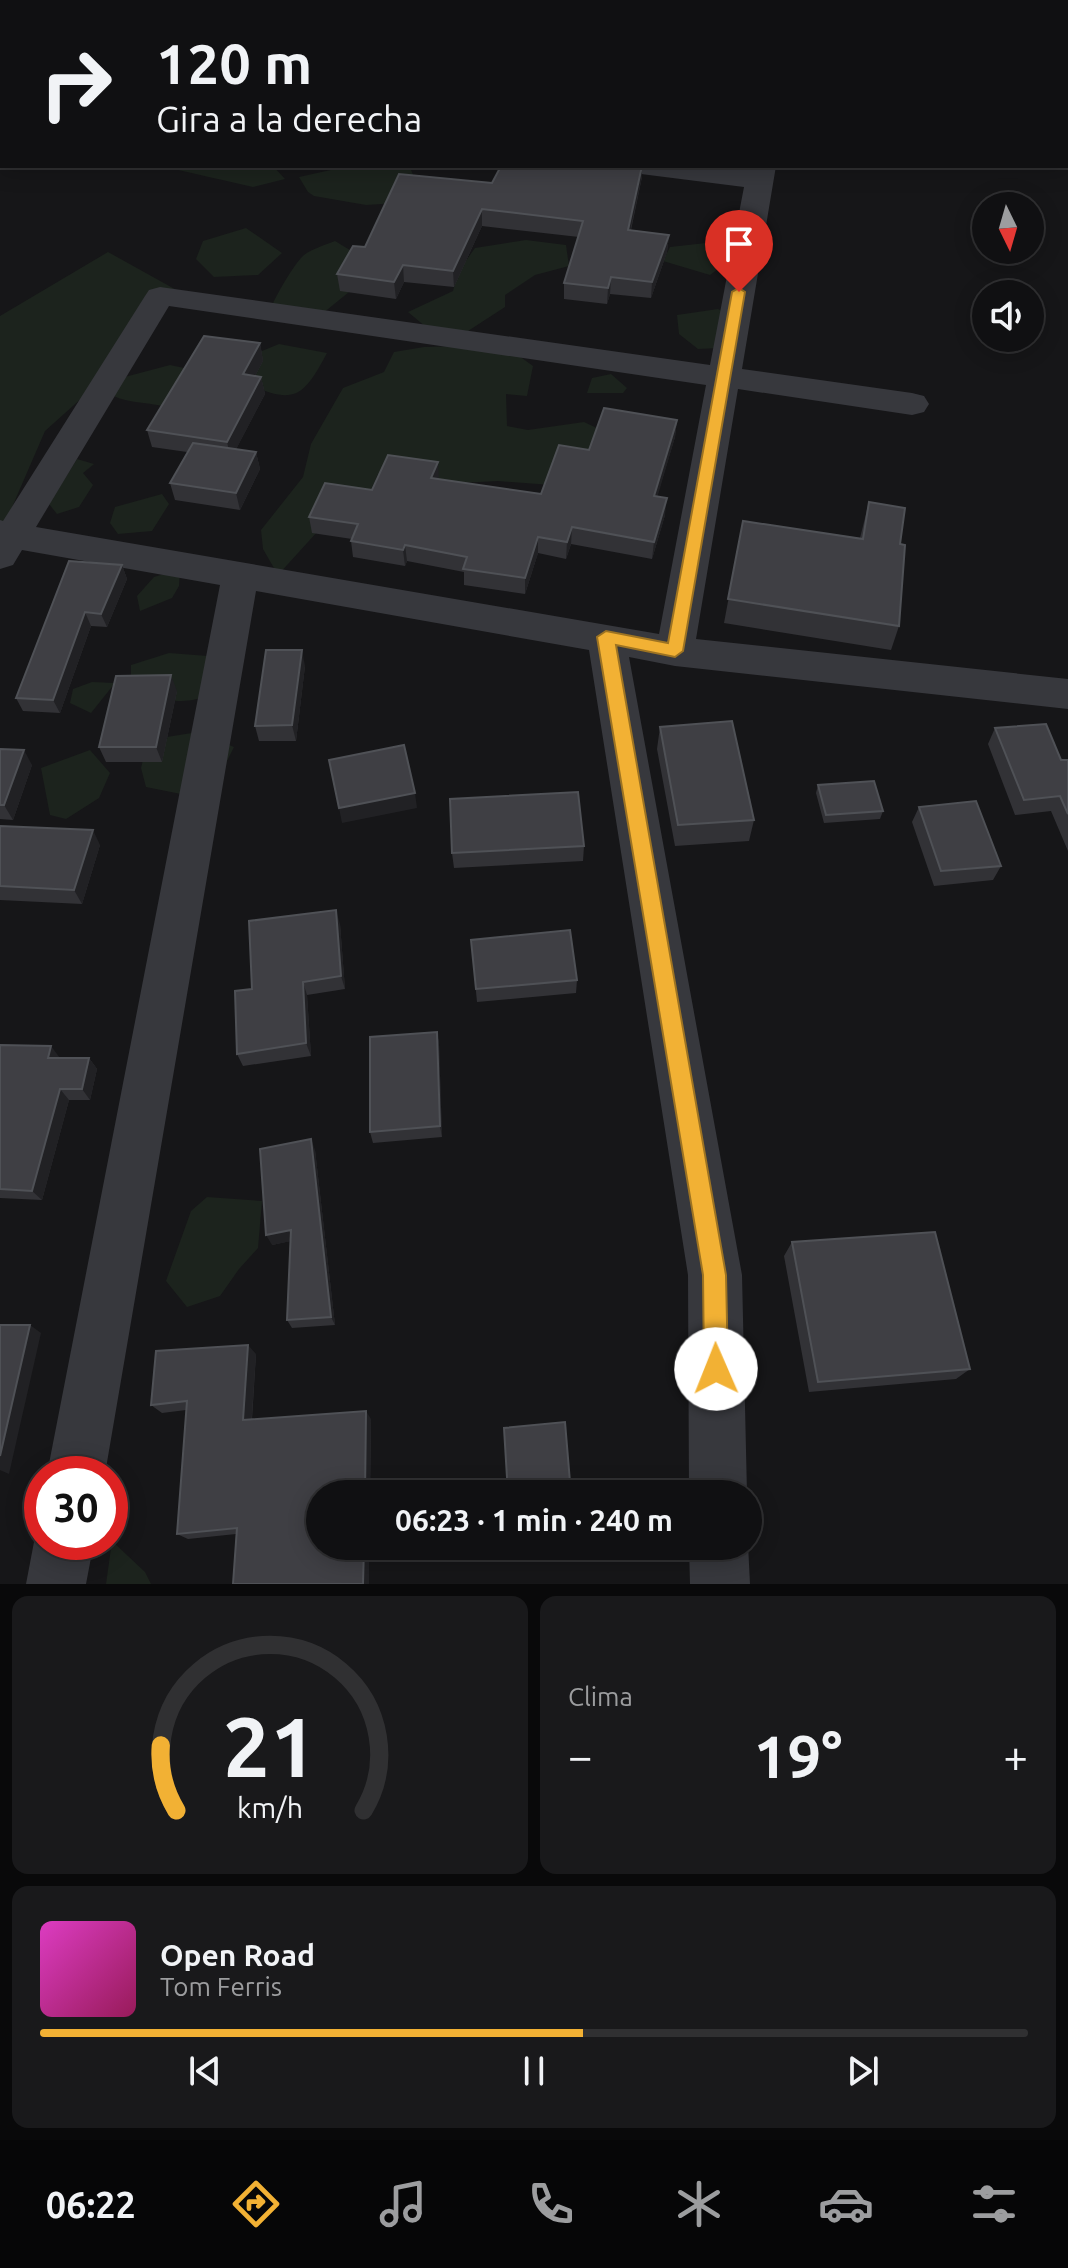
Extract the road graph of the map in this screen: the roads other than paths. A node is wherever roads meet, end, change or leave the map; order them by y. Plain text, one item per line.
1 (675, 168) edge
2 (760, 173) edge
3 (724, 377) junction
4 (912, 404) dead end
5 (4, 541) edge
6 (241, 573) junction
7 (606, 637) junction
8 (675, 651) junction
9 (1068, 694) edge
10 (79, 1456) edge
11 (718, 1480) edge
12 (61, 1560) edge
13 (719, 1560) edge
14 (56, 1584) edge
15 (720, 1584) edge

1 - 2 street
2 - 3 street
3 - 4 street
3 - 5 street
3 - 8 street
5 - 6 street
6 - 7 street
6 - 10 street
7 - 8 street
7 - 11 street
8 - 9 street
12 - 14 street
13 - 15 street

